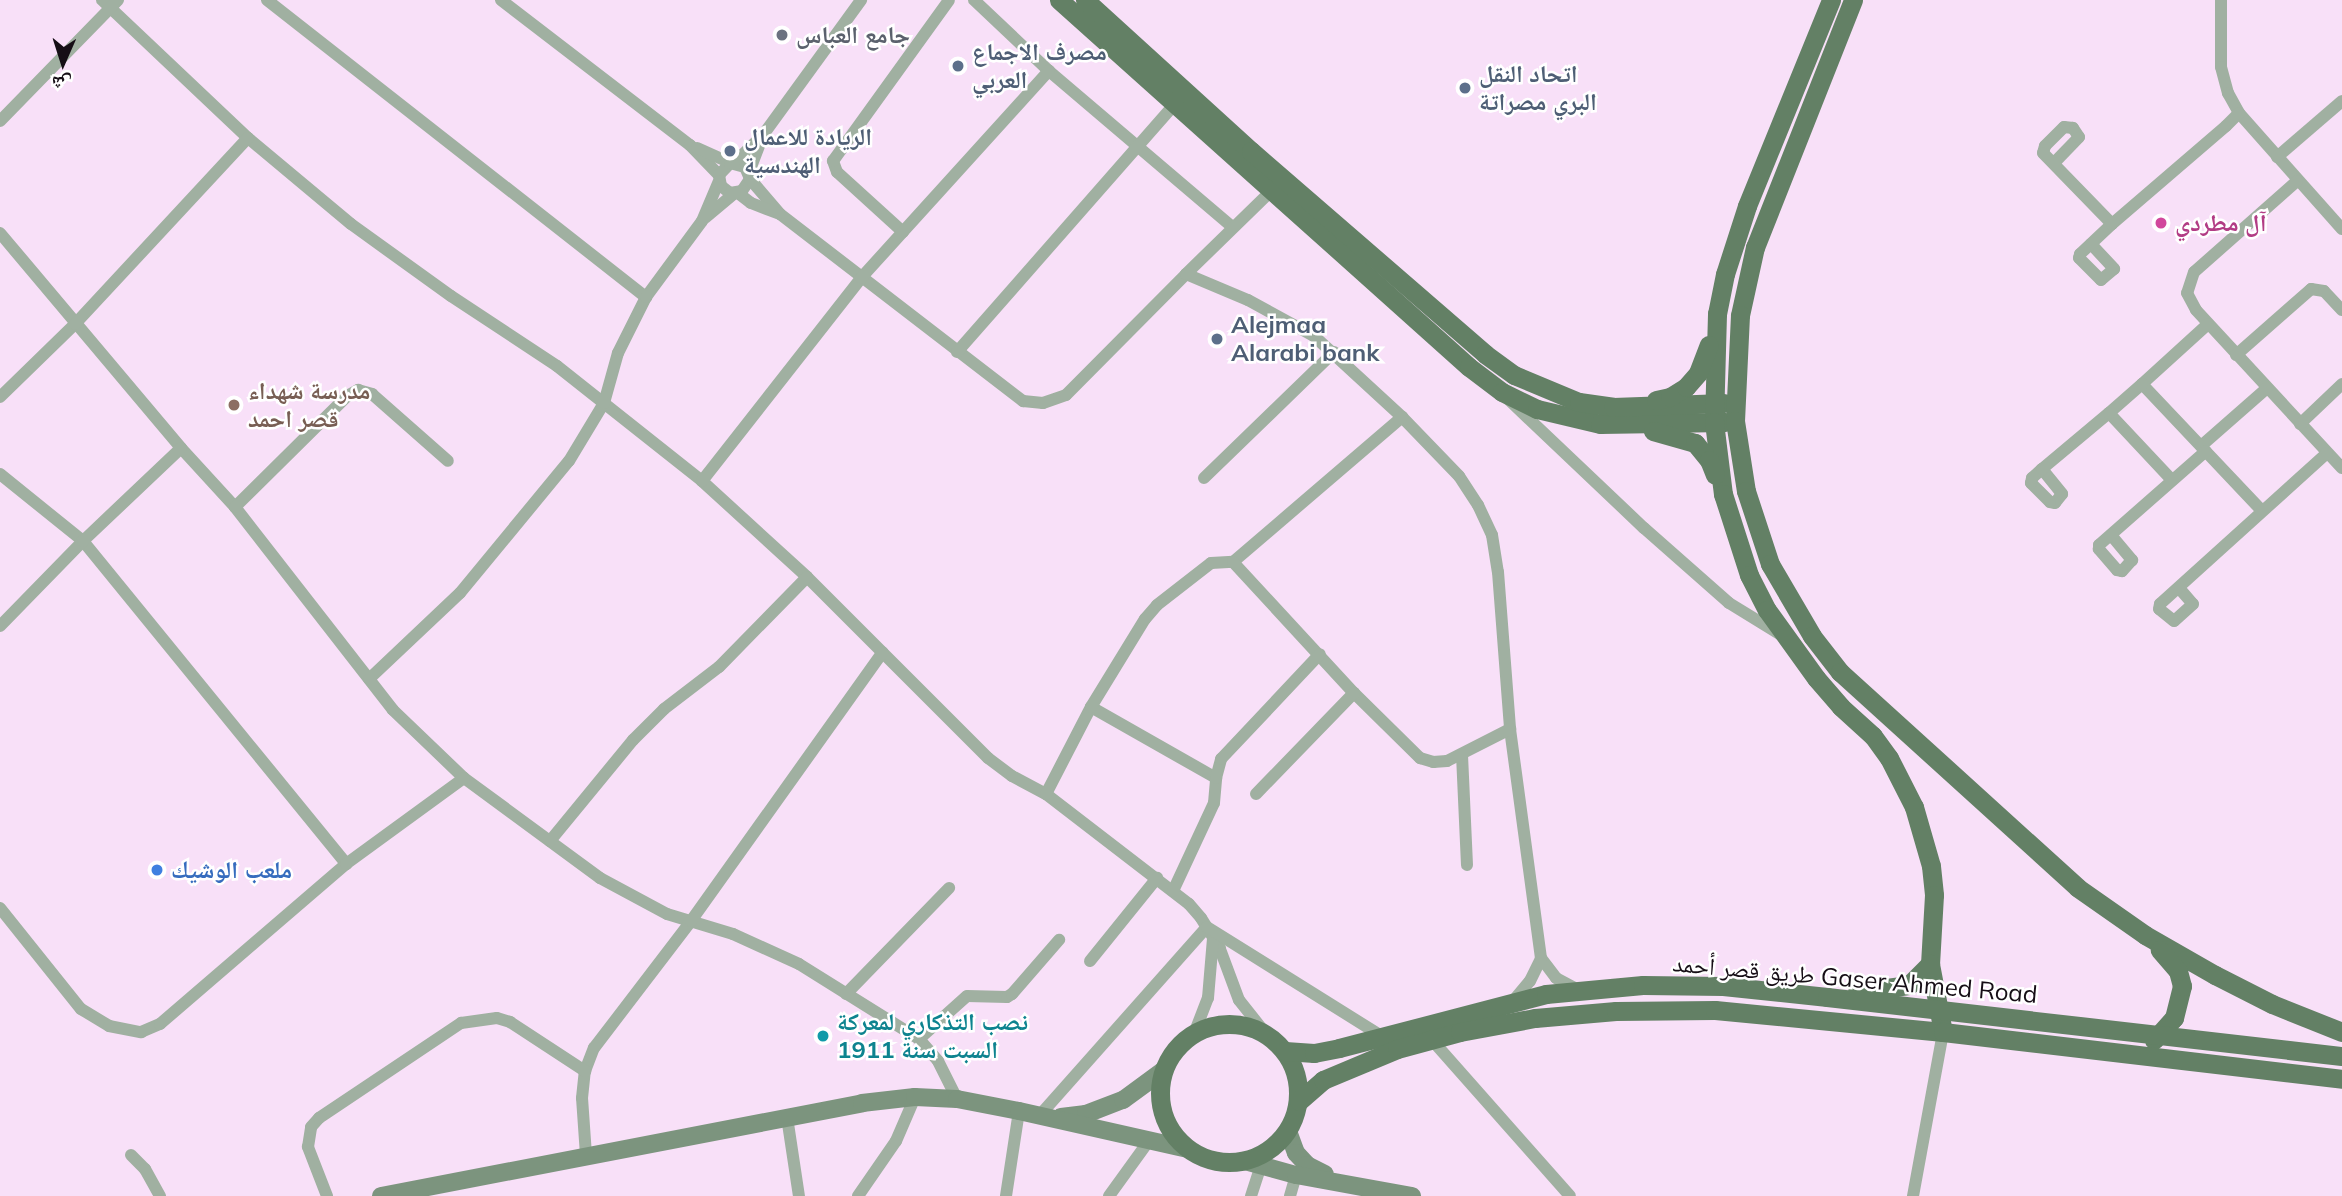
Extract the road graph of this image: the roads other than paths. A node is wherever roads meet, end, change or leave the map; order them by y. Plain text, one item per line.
1 (267, 0) edge
2 (501, 0) edge
3 (861, 0) edge
4 (949, 0) edge
5 (974, 0) edge
6 (1059, 0) edge
7 (1085, 0) edge
8 (1830, 0) edge
9 (1853, 0) edge
10 (2221, 0) edge
11 (110, 3) edge
12 (1049, 71) junction
13 (2342, 101) edge
14 (1175, 104) junction
15 (2239, 113) junction
16 (0, 121) edge
17 (763, 135) junction
18 (248, 138) junction
19 (690, 145) junction
20 (1138, 148) junction
21 (2277, 157) junction
22 (732, 163) junction
23 (2054, 163) dead end
24 (749, 175) junction
25 (719, 178) junction
26 (2297, 181) junction
27 (1272, 190) junction
28 (736, 193) junction
29 (780, 214) junction
30 (702, 221) junction
31 (2112, 224) junction
32 (1232, 226) junction
33 (2341, 227) edge
34 (903, 232) junction
35 (0, 233) edge
36 (2091, 244) dead end
37 (1186, 274) junction
38 (861, 278) junction
39 (646, 297) junction
40 (2342, 310) edge
41 (1717, 314) junction
42 (75, 324) junction
43 (2208, 324) junction
44 (957, 352) junction
45 (1334, 352) junction
46 (2236, 355) junction
47 (2142, 384) junction
48 (2342, 384) edge
49 (2267, 388) junction
50 (1502, 392) junction
51 (0, 397) edge
52 (604, 403) junction
53 (1613, 407) junction
54 (1735, 412) junction
55 (1713, 413) junction
56 (2109, 413) junction
57 (1402, 417) junction
58 (1600, 424) junction
59 (2300, 424) junction
60 (181, 448) junction
61 (2203, 449) junction
62 (2327, 453) junction
63 (448, 461) dead end
64 (2342, 468) edge
65 (2042, 469) dead end
66 (0, 474) edge
67 (1204, 478) dead end
68 (2172, 480) junction
69 (702, 481) junction
70 (1723, 494) junction
71 (236, 507) junction
72 (2261, 510) junction
73 (2110, 535) dead end
74 (83, 541) junction
75 (1233, 562) junction
76 (807, 577) junction
77 (2179, 588) dead end
78 (0, 626) edge
79 (1784, 636) junction
80 (883, 652) junction
81 (1320, 654) junction
82 (369, 679) junction
83 (1354, 693) junction
84 (1091, 707) junction
85 (1510, 729) junction
86 (1462, 755) junction
87 (464, 778) junction
88 (1216, 778) junction
89 (1046, 794) junction
90 (1256, 794) dead end
91 (550, 841) junction
92 (346, 864) junction
93 (1466, 865) dead end
94 (1157, 878) junction
95 (950, 888) dead end
96 (1173, 891) junction
97 (0, 908) edge
98 (691, 921) junction
99 (1210, 932) junction
100 (2145, 935) junction
101 (1059, 940) dead end
102 (1541, 958) junction
103 (1090, 961) dead end
104 (1930, 964) junction
105 (1579, 990) junction
106 (846, 995) junction
107 (1827, 997) junction
108 (1513, 1001) junction
109 (1939, 1010) junction
110 (1943, 1032) junction
111 (2342, 1032) edge
112 (1194, 1034) junction
113 (1266, 1034) junction
114 (2162, 1034) junction
115 (1380, 1035) junction
116 (919, 1040) junction
117 (1432, 1040) junction
118 (1285, 1051) junction
119 (2128, 1053) junction
120 (2342, 1056) edge
121 (1164, 1070) junction
122 (585, 1071) junction
123 (2342, 1079) edge
124 (915, 1097) junction
125 (957, 1099) junction
126 (1298, 1101) junction
127 (1019, 1111) junction
128 (787, 1117) junction
129 (1045, 1117) junction
130 (1288, 1131) junction
131 (1148, 1142) junction
132 (1188, 1149) junction
133 (131, 1155) dead end
134 (586, 1155) junction
135 (1253, 1163) junction
136 (1296, 1175) junction
137 (1338, 1180) junction
138 (386, 1195) edge
139 (160, 1196) edge
140 (327, 1196) edge
141 (799, 1196) edge
142 (858, 1196) edge
143 (1006, 1196) edge
144 (1109, 1196) edge
145 (1251, 1196) edge
146 (1290, 1196) edge
147 (1412, 1196) edge
148 (1570, 1196) edge
149 (1913, 1196) edge

1 - 39 street
2 - 19 street
3 - 17 street
4 - 34 street
5 - 12 street
6 - 14 main road
7 - 53 main road
8 - 41 main road
9 - 54 main road
10 - 15 street
11 - 16 street
11 - 18 street
12 - 20 street
12 - 34 street
13 - 21 street
14 - 20 street
14 - 27 main road
15 - 21 street
15 - 31 street
17 - 22 street
17 - 24 street
18 - 42 street
18 - 52 street
19 - 22 street
19 - 25 street
20 - 32 street
20 - 44 street
21 - 26 street
22 - 24 street
22 - 25 street
23 - 31 street
24 - 28 street
24 - 29 street
25 - 28 street
25 - 30 street
26 - 33 street
26 - 43 street
27 - 32 street
27 - 50 main road
28 - 29 street
28 - 30 street
29 - 38 street
30 - 39 street
31 - 36 street
32 - 37 street
34 - 38 street
35 - 42 street
37 - 44 street
37 - 45 street
38 - 44 street
38 - 69 street
39 - 52 street
40 - 46 street
41 - 53 main road
41 - 55 main road
42 - 51 street
42 - 60 street
43 - 46 street
43 - 47 street
45 - 57 street
45 - 67 street
46 - 49 street
47 - 56 street
47 - 61 street
48 - 59 street
49 - 59 street
49 - 61 street
50 - 58 main road
50 - 79 street
52 - 69 street
52 - 82 street
53 - 55 main road
54 - 55 main road
54 - 100 main road
55 - 58 main road
55 - 70 main road
56 - 65 street
56 - 68 street
57 - 75 street
57 - 85 street
58 - 70 main road
59 - 62 street
60 - 71 street
60 - 74 street
61 - 68 street
61 - 72 street
62 - 64 street
62 - 72 street
63 - 71 street
66 - 74 street
68 - 73 street
69 - 76 street
70 - 79 main road
71 - 82 street
72 - 77 street
74 - 78 street
74 - 92 street
75 - 81 street
75 - 84 street
76 - 80 street
76 - 91 street
79 - 104 main road
80 - 89 street
80 - 98 street
81 - 83 street
81 - 88 street
82 - 87 street
83 - 86 street
83 - 90 street
84 - 88 street
84 - 89 street
85 - 86 street
85 - 102 street
86 - 93 street
87 - 91 street
87 - 92 street
88 - 96 street
89 - 94 street
91 - 98 street
92 - 97 street
94 - 96 street
94 - 103 street
95 - 106 street
96 - 99 street
98 - 106 street
98 - 122 street
99 - 112 street
99 - 113 street
99 - 115 street
99 - 129 street
100 - 111 main road
100 - 114 main road
101 - 116 street
102 - 105 street
102 - 108 street
104 - 107 main road
104 - 109 main road
105 - 107 main road, طريق قصر أحمد Gaser Ahmed Road
105 - 108 main road, طريق قصر أحمد Gaser Ahmed Road
106 - 116 street
107 - 109 main road, طريق قصر أحمد Gaser Ahmed Road
108 - 115 main road, طريق قصر أحمد Gaser Ahmed Road
109 - 110 main road
109 - 114 main road, طريق قصر أحمد Gaser Ahmed Road
110 - 117 main road, طريق قصر أحمد Gaser Ahmed Road
110 - 119 main road, طريق قصر أحمد Gaser Ahmed Road
110 - 149 street
112 - 113 main road
112 - 121 main road
113 - 118 main road
114 - 119 main road
114 - 120 main road, طريق قصر أحمد Gaser Ahmed Road
115 - 118 main road, طريق قصر أحمد Gaser Ahmed Road
116 - 125 street
117 - 126 main road, طريق قصر أحمد Gaser Ahmed Road
117 - 148 street
118 - 126 main road
119 - 123 main road, طريق قصر أحمد Gaser Ahmed Road
121 - 129 main road
121 - 132 main road
122 - 134 street
122 - 140 street
124 - 125 main road
124 - 128 main road
124 - 142 street
125 - 127 main road
126 - 130 main road
127 - 129 main road
127 - 143 street
128 - 134 main road
128 - 141 street
129 - 131 main road
130 - 135 main road
130 - 137 main road
131 - 132 main road
131 - 144 street
132 - 135 main road
133 - 139 street
134 - 138 main road
135 - 136 main road
135 - 145 street
136 - 137 main road
136 - 146 street
137 - 147 main road

